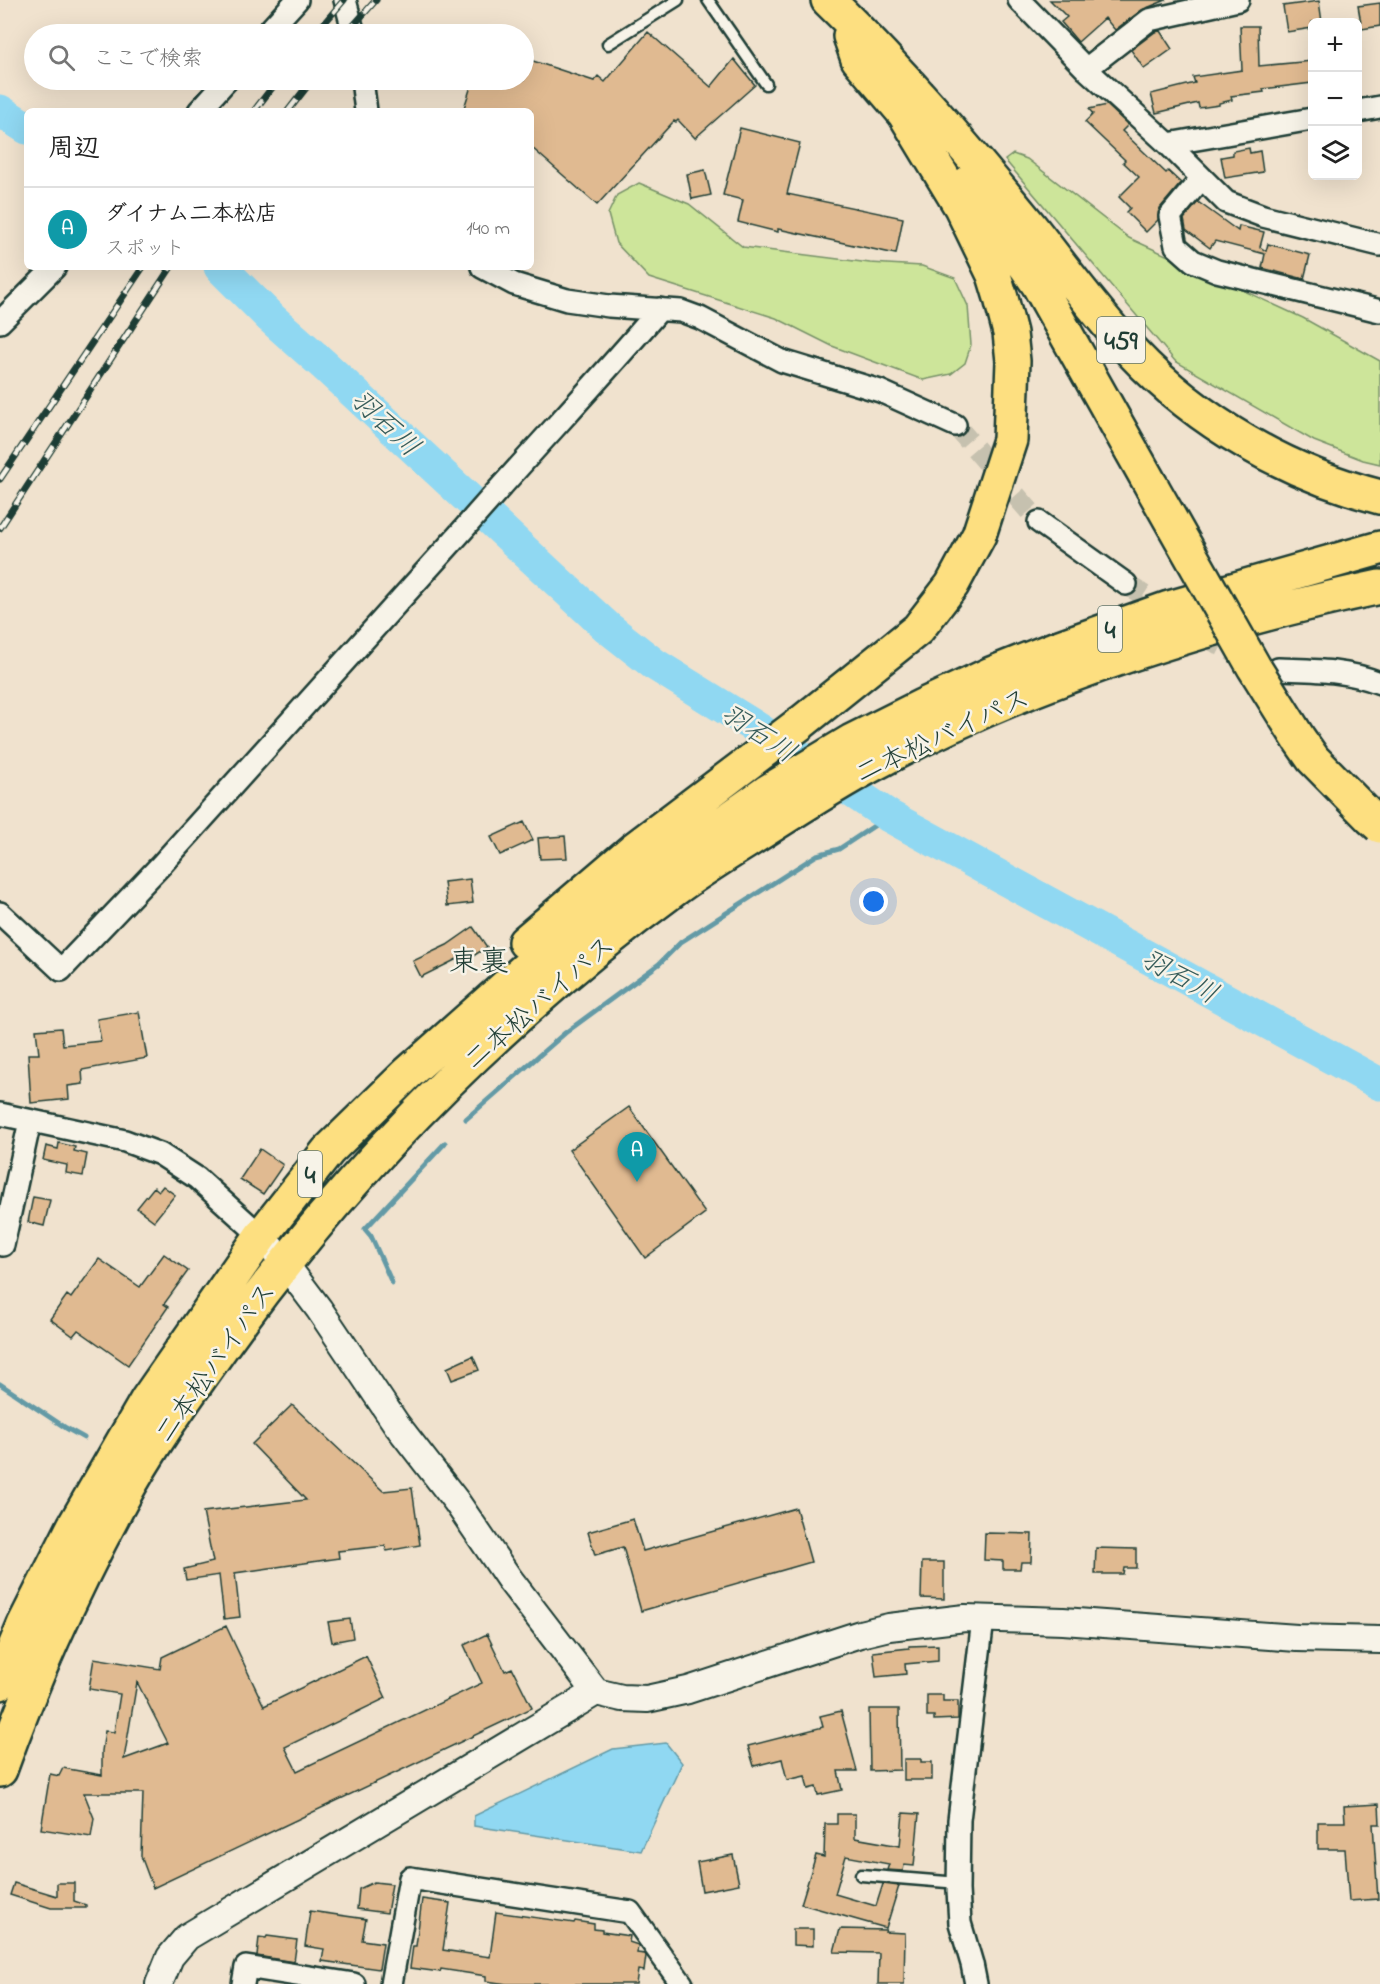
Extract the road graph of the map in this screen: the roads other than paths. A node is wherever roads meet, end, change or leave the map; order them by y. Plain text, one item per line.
1 (297, 0) edge
2 (345, 0) edge
3 (678, 0) edge
4 (708, 0) edge
5 (815, 0) edge
6 (828, 0) edge
7 (1019, 0) edge
8 (1238, 0) edge
9 (275, 24) edge
10 (351, 24) edge
11 (850, 36) junction
12 (608, 44) dead end
13 (1086, 69) junction
14 (766, 84) dead end
15 (217, 90) edge
16 (364, 90) edge
17 (925, 102) junction
18 (1380, 107) edge
19 (202, 108) edge
20 (366, 108) edge
21 (1362, 110) edge
22 (1308, 120) edge
23 (1168, 144) junction
24 (1201, 179) junction
25 (1380, 245) edge
26 (52, 270) edge
27 (488, 270) edge
28 (660, 309) junction
29 (1380, 311) edge
30 (0, 322) edge
31 (955, 425) tunnel mouth
32 (1160, 483) junction
33 (1380, 497) edge
34 (1039, 522) tunnel mouth
35 (1380, 548) edge
36 (1126, 584) tunnel mouth
37 (1380, 587) edge
38 (1278, 669) dead end
39 (1380, 683) edge
40 (860, 754) junction
41 (1380, 803) edge
42 (1380, 825) edge
43 (0, 912) edge
44 (0, 1114) edge
45 (30, 1121) junction
46 (328, 1151) junction
47 (261, 1236) junction
48 (3, 1245) dead end
49 (285, 1264) junction
50 (983, 1619) junction
51 (1380, 1640) edge
52 (0, 1683) edge
53 (596, 1692) junction
54 (0, 1770) edge
55 (861, 1875) dead end
56 (959, 1883) junction
57 (159, 1984) edge
58 (243, 1984) edge
59 (354, 1984) edge
60 (391, 1984) edge
61 (682, 1984) edge
62 (976, 1984) edge

1 - 9 street
2 - 10 street
3 - 12 lane
4 - 14 lane
5 - 11 highway, 459
6 - 17 highway, 459
7 - 13 street
8 - 13 street
11 - 32 highway, 459
11 - 46 highway
13 - 23 street
15 - 19 street
16 - 20 street
17 - 32 highway
17 - 33 highway, 459
18 - 21 street
22 - 23 street
23 - 24 street
24 - 25 street
24 - 29 street
26 - 30 street
27 - 28 street
28 - 31 street
28 - 43 street
32 - 41 highway
32 - 42 highway, 459, bridge
34 - 36 street
35 - 40 highway, 二本松バイパス / 4
37 - 40 highway, 二本松バイパス / 4
38 - 39 street
40 - 46 highway, 二本松バイパス / 4
40 - 49 highway, 二本松バイパス / 4
44 - 45 street
45 - 47 street
45 - 48 street
46 - 47 highway, 二本松バイパス / 4
47 - 49 street
47 - 52 highway, 二本松バイパス / 4
49 - 53 street
49 - 54 highway, 二本松バイパス / 4
50 - 51 street
50 - 53 street
50 - 56 street
53 - 57 street
55 - 56 lane
56 - 62 street
58 - 59 street
60 - 61 street

